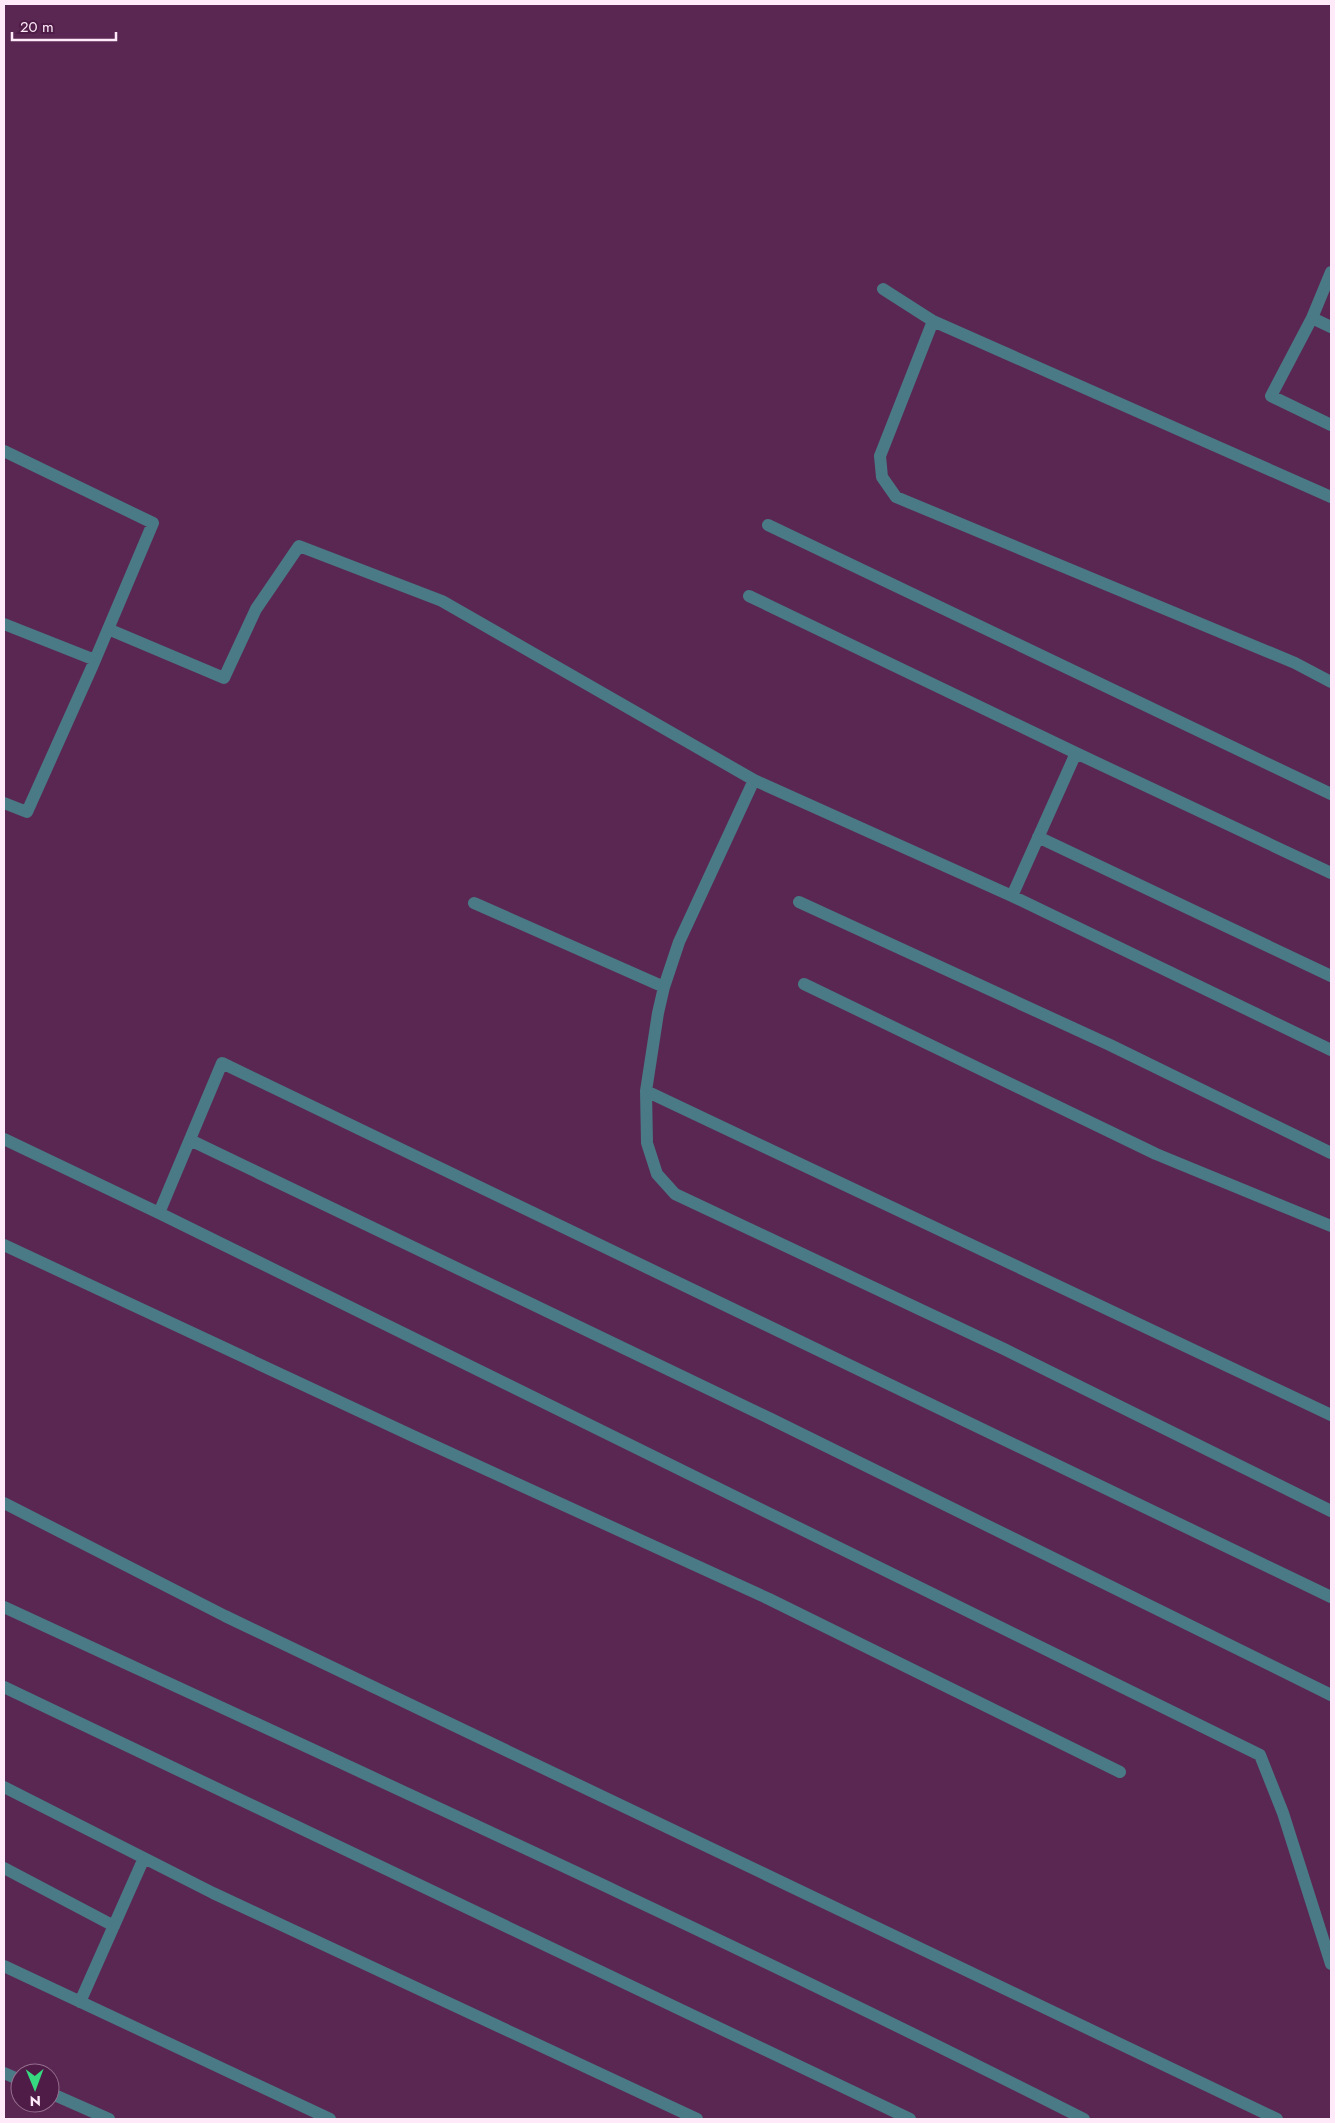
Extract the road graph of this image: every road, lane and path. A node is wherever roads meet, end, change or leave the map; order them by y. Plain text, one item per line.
1 (1331, 272) edge
2 (883, 289) dead end
3 (1312, 318) junction
4 (933, 321) junction
5 (1331, 327) edge
6 (1331, 425) edge
7 (4, 451) edge
8 (1331, 497) edge
9 (768, 525) dead end
10 (750, 596) dead end
11 (4, 624) edge
12 (108, 629) junction
13 (95, 660) junction
14 (1331, 682) edge
15 (1076, 753) junction
16 (754, 780) junction
17 (1331, 794) edge
18 (4, 803) edge
19 (1038, 837) junction
20 (1331, 873) edge
21 (1012, 896) junction
22 (799, 902) dead end
23 (474, 903) dead end
24 (1331, 976) edge
25 (804, 984) dead end
26 (664, 987) junction
27 (1331, 1050) edge
28 (646, 1092) junction
29 (4, 1139) edge
30 (190, 1140) junction
31 (1331, 1153) edge
32 (159, 1213) junction
33 (1331, 1226) edge
34 (4, 1245) edge
35 (1331, 1416) edge
36 (4, 1503) edge
37 (1331, 1512) edge
38 (1331, 1597) edge
39 (4, 1607) edge
40 (4, 1687) edge
41 (1331, 1695) edge
42 (1120, 1772) dead end
43 (4, 1787) edge
44 (144, 1858) junction
45 (4, 1868) edge
46 (114, 1926) junction
47 (1331, 1964) edge
48 (4, 1966) edge
49 (80, 2002) junction
50 (60, 2097) edge
51 (109, 2119) edge
52 (330, 2119) edge
53 (697, 2119) edge
54 (910, 2119) edge
55 (1084, 2119) edge
56 (1277, 2119) edge

1 - 3 street
2 - 4 street
3 - 5 street
3 - 6 street
4 - 8 street
4 - 14 street
7 - 12 street
9 - 17 street
10 - 15 street
11 - 13 street
12 - 13 street
12 - 16 street
13 - 18 street
15 - 19 street
15 - 20 street
16 - 21 street
16 - 26 street
19 - 21 street
19 - 24 street
21 - 27 street
22 - 31 street
23 - 26 street
25 - 33 street
26 - 28 street
28 - 35 street
28 - 37 street
29 - 32 street
30 - 32 street
30 - 38 street
30 - 41 street
32 - 47 street
34 - 42 street
36 - 56 street
39 - 55 street
40 - 54 street
43 - 44 street
44 - 46 street
44 - 53 street
45 - 46 street
46 - 49 street
48 - 49 street
49 - 52 street
50 - 51 street

